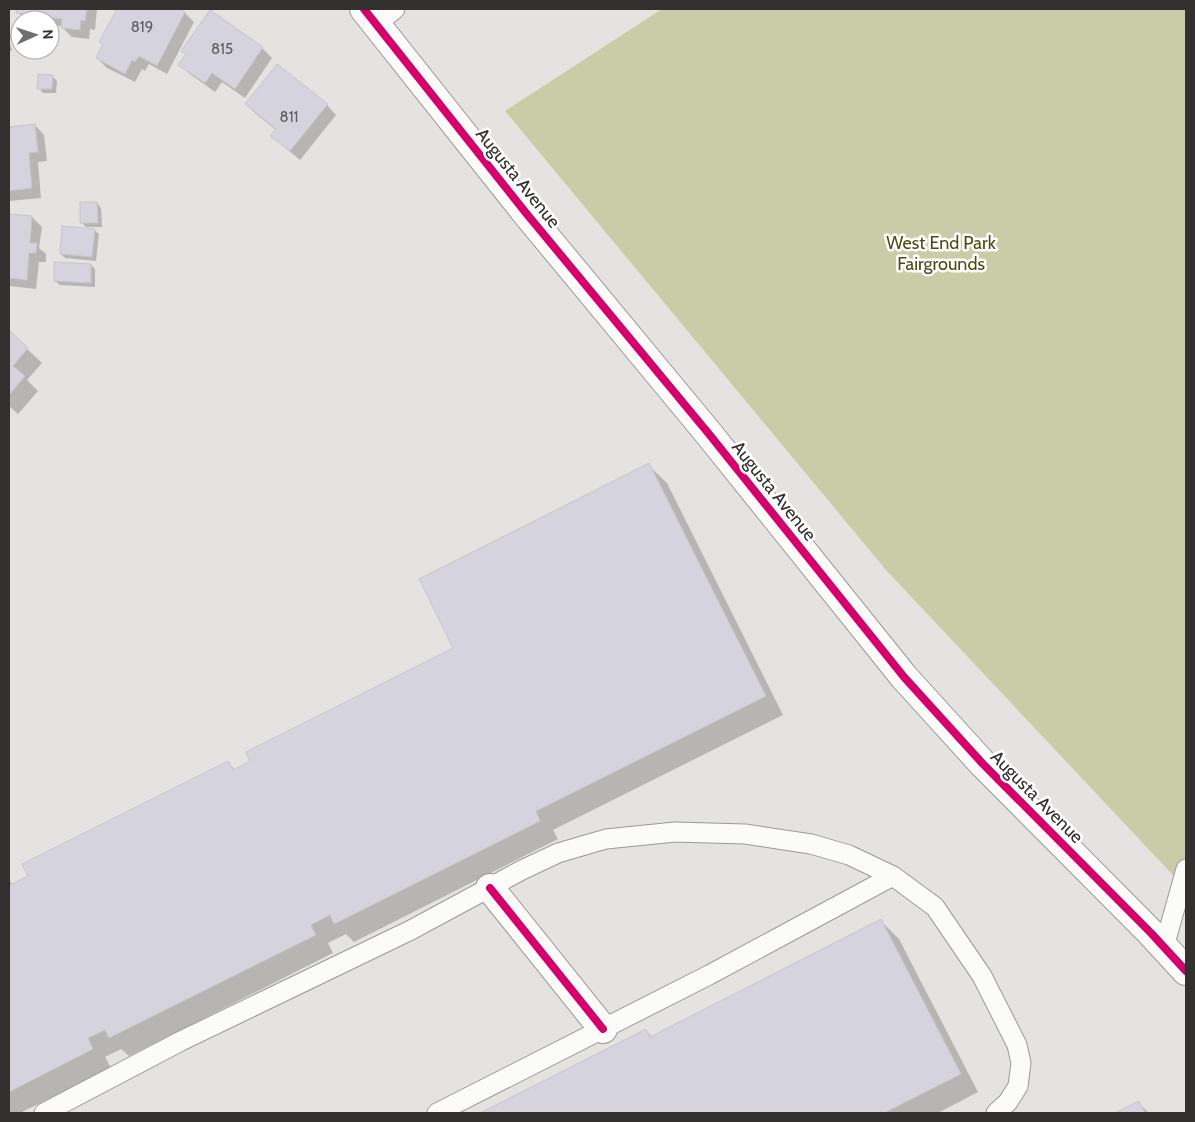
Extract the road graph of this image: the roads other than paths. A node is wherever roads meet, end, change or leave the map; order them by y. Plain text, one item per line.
1 (378, 14) edge
2 (1186, 869) edge
3 (893, 876) junction
4 (490, 888) junction
5 (1164, 947) junction
6 (1186, 970) edge
7 (603, 1028) junction
8 (44, 1113) edge
9 (437, 1113) edge
10 (996, 1113) edge

1 - 5 street, Augusta Avenue
2 - 5 lane
3 - 4 lane
3 - 7 lane
3 - 10 lane
4 - 7 street
4 - 8 lane
5 - 6 street, Augusta Avenue
7 - 9 lane

